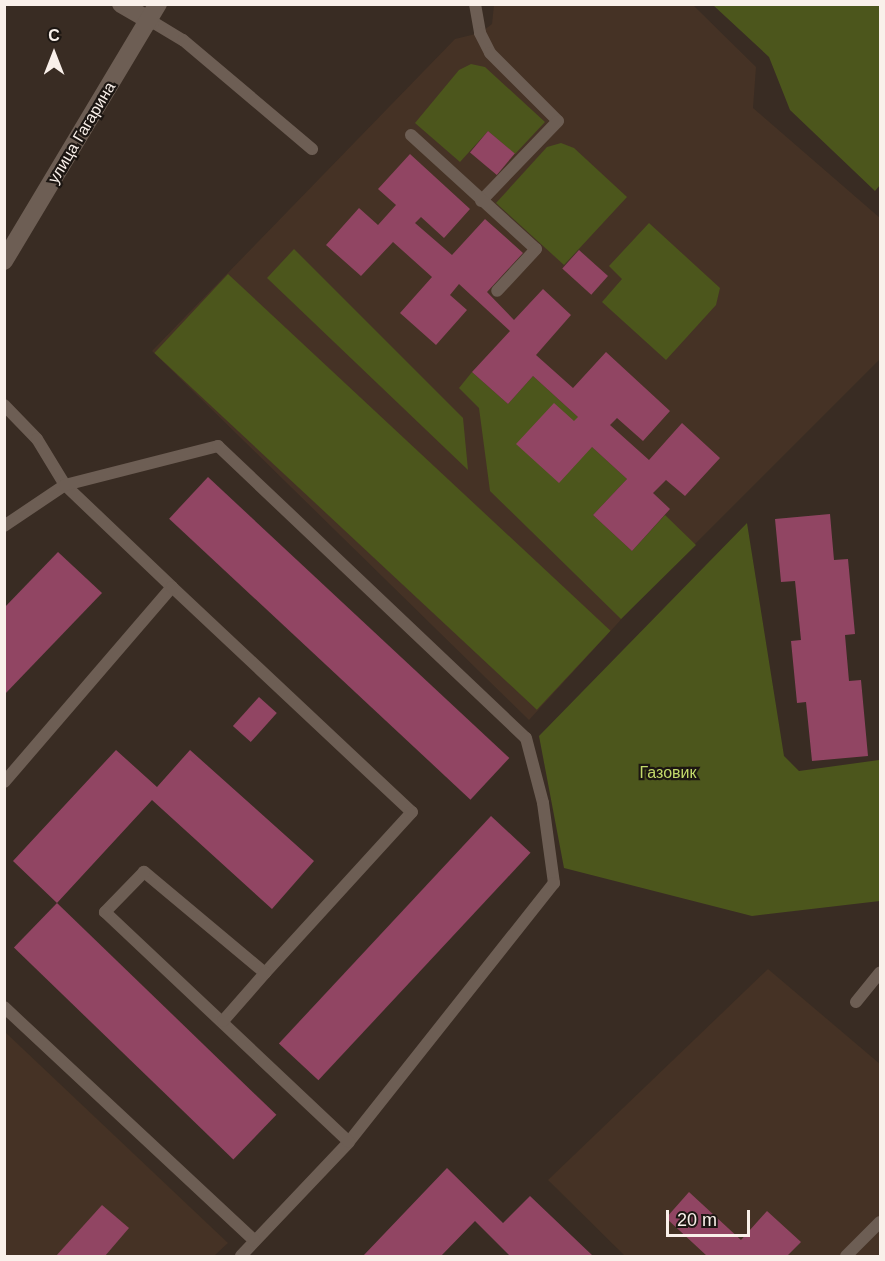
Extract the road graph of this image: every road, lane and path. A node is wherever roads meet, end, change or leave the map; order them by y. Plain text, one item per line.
1 (122, 4) edge
2 (475, 4) edge
3 (154, 13) edge
4 (411, 135) dead end
5 (312, 149) dead end
6 (481, 201) junction
7 (4, 261) edge
8 (497, 291) dead end
9 (4, 405) edge
10 (65, 484) junction
11 (4, 526) edge
12 (172, 587) junction
13 (4, 782) edge
14 (880, 972) edge
15 (264, 973) junction
16 (856, 1002) dead end
17 (4, 1007) edge
18 (224, 1021) junction
19 (349, 1142) junction
20 (880, 1222) edge
21 (254, 1240) junction
22 (241, 1257) edge
23 (846, 1257) edge

1 - 3 street
2 - 6 lane
3 - 5 lane
3 - 7 street, улица Гагарина
4 - 6 lane
6 - 8 lane
9 - 10 lane
10 - 11 lane
10 - 12 lane
10 - 19 lane
12 - 13 lane
12 - 15 lane
14 - 16 lane
15 - 18 lane
15 - 18 lane
17 - 21 lane
18 - 19 lane
19 - 21 lane
20 - 23 lane
21 - 22 lane

